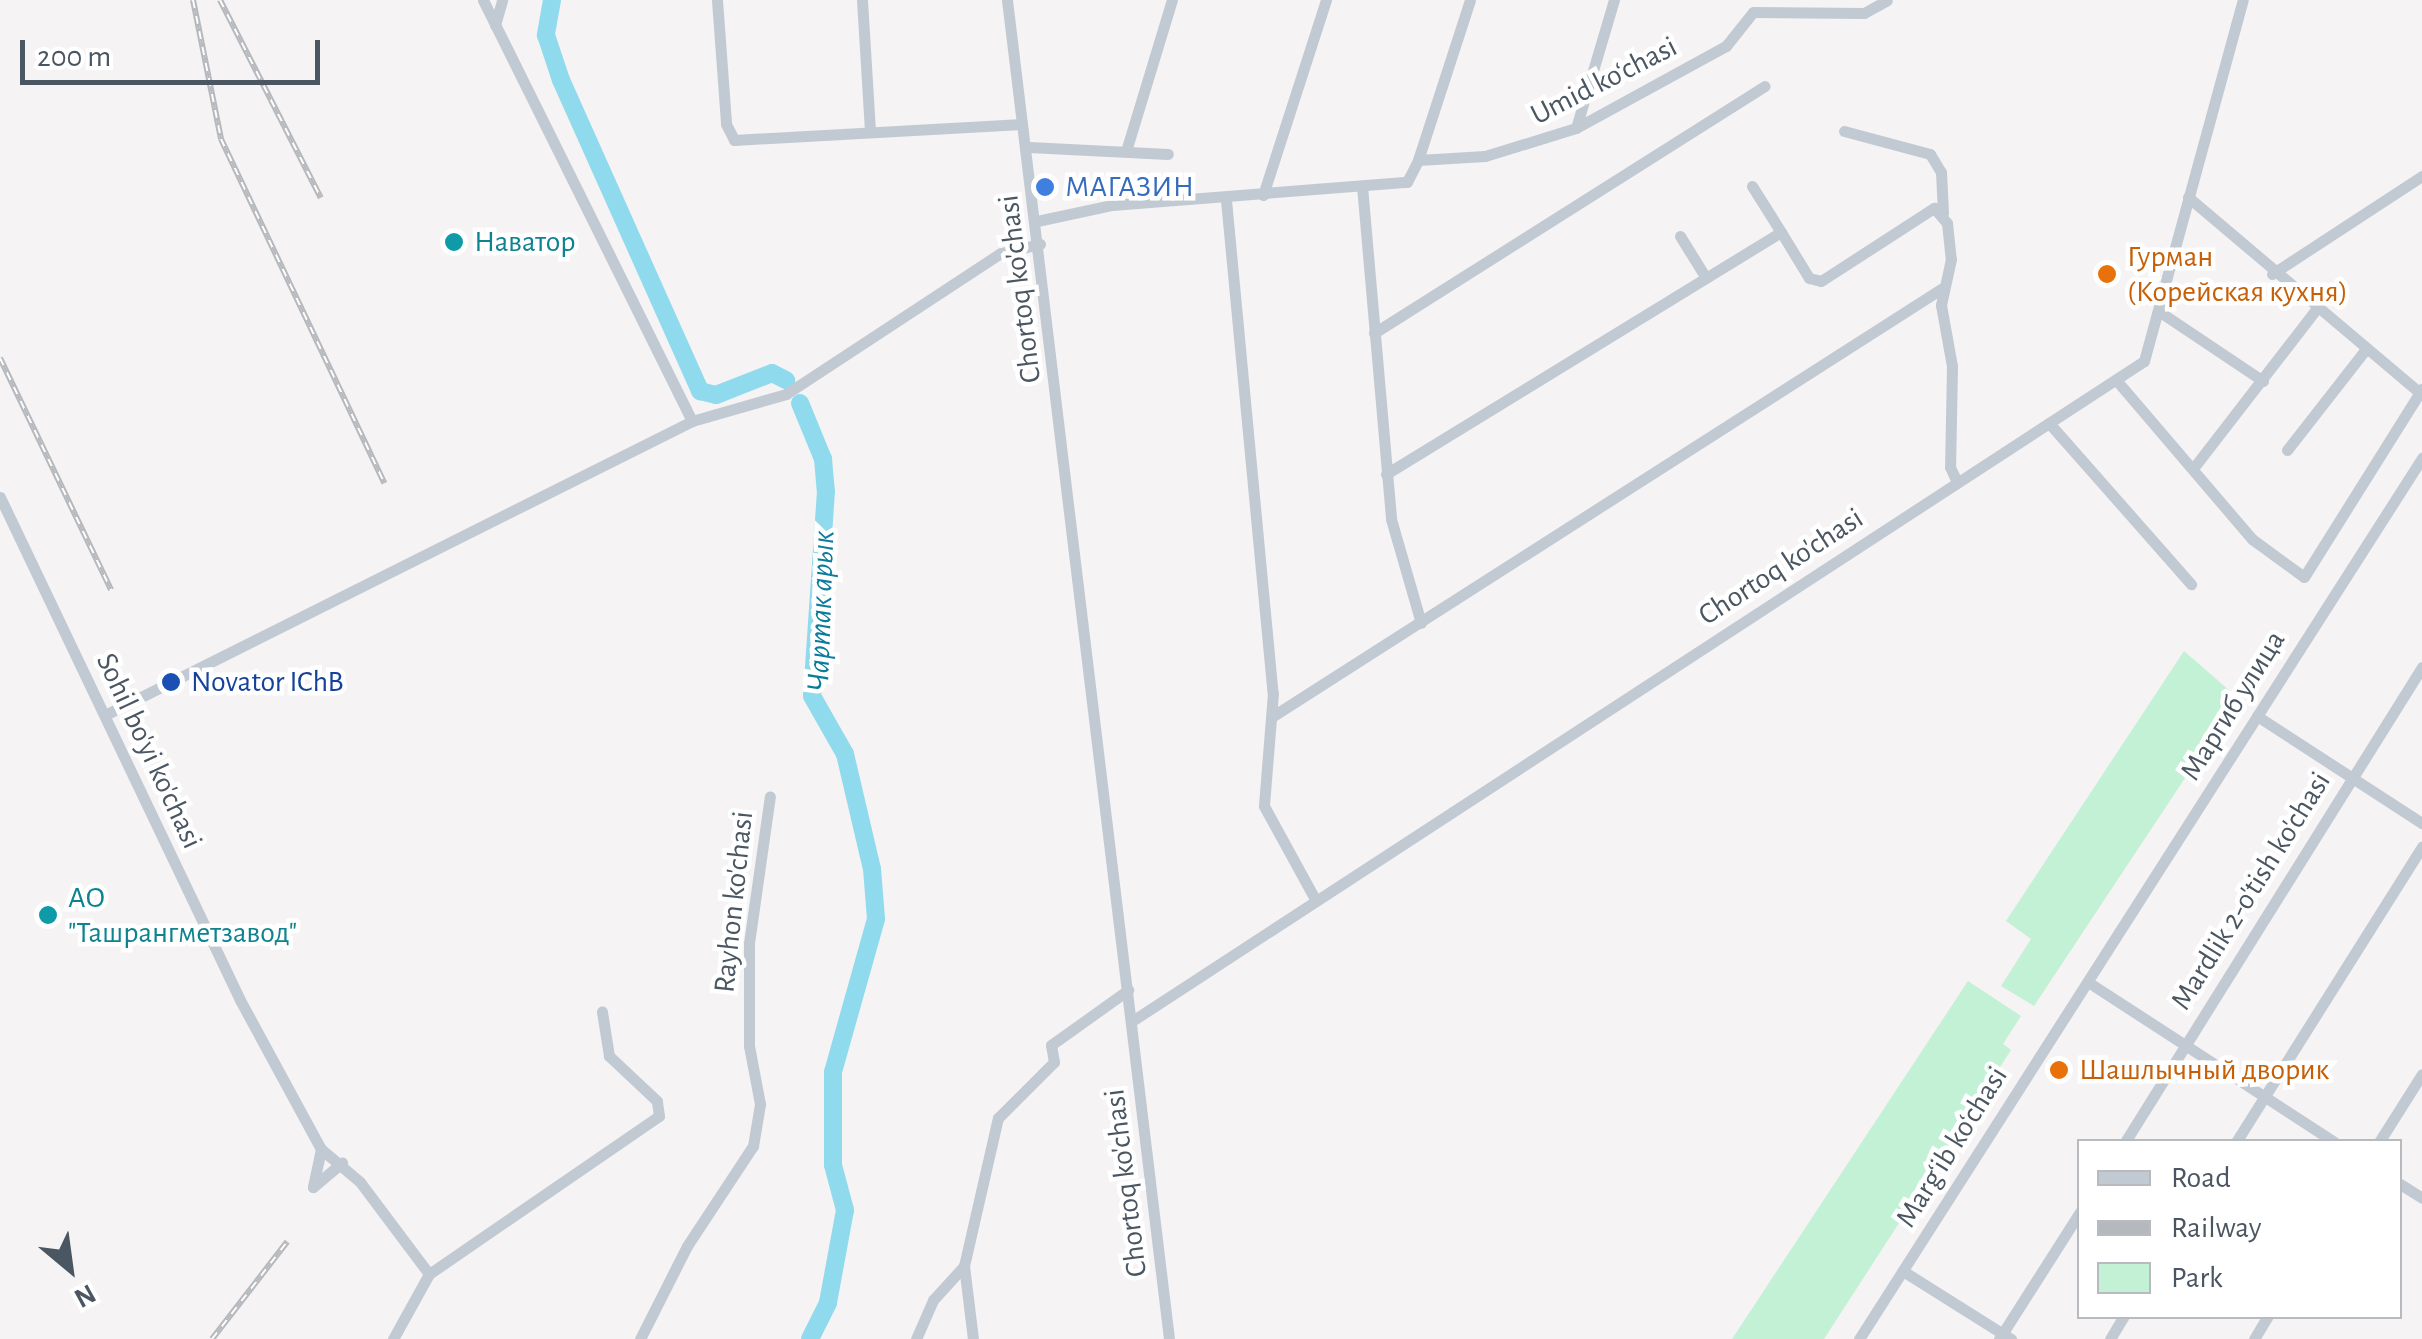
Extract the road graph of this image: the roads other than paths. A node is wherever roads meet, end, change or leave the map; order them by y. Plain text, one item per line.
1 (483, 0) edge
2 (502, 0) edge
3 (716, 0) edge
4 (862, 0) edge
5 (1007, 0) edge
6 (1172, 0) edge
7 (1326, 0) edge
8 (1470, 0) edge
9 (1614, 0) edge
10 (1887, 0) edge
11 (2242, 0) edge
12 (495, 25) junction
13 (1764, 86) dead end
14 (1020, 124) junction
15 (1576, 128) junction
16 (1844, 130) dead end
17 (870, 131) junction
18 (1029, 146) junction
19 (1126, 151) junction
20 (1168, 154) dead end
21 (1418, 160) junction
22 (2422, 176) edge
23 (1362, 186) junction
24 (1752, 186) dead end
25 (1263, 195) junction
26 (2188, 197) junction
27 (1226, 200) junction
28 (1942, 213) junction
29 (1038, 221) junction
30 (1781, 232) junction
31 (1680, 236) dead end
32 (1040, 244) junction
33 (2272, 274) junction
34 (1706, 278) junction
35 (1941, 289) junction
36 (2318, 306) junction
37 (2160, 312) junction
38 (1374, 334) junction
39 (2366, 349) junction
40 (2116, 381) junction
41 (2263, 381) junction
42 (2421, 393) edge
43 (692, 421) junction
44 (2050, 423) junction
45 (2287, 450) dead end
46 (2422, 458) edge
47 (2195, 466) junction
48 (1386, 474) junction
49 (1957, 482) junction
50 (0, 497) edge
51 (2191, 584) dead end
52 (1421, 623) junction
53 (2422, 667) edge
54 (105, 715) junction
55 (1272, 716) junction
56 (2257, 716) junction
57 (2351, 777) junction
58 (770, 796) dead end
59 (2422, 823) edge
60 (2422, 847) edge
61 (1316, 901) junction
62 (2088, 982) junction
63 (1128, 990) junction
64 (602, 1012) dead end
65 (1132, 1021) junction
66 (2185, 1047) junction
67 (2422, 1074) edge
68 (2264, 1097) junction
69 (2126, 1139) edge
70 (2238, 1139) edge
71 (2329, 1139) edge
72 (2381, 1139) edge
73 (321, 1149) junction
74 (342, 1163) junction
75 (2077, 1217) edge
76 (964, 1266) junction
77 (1903, 1271) junction
78 (429, 1274) junction
79 (2004, 1337) edge
80 (393, 1339) edge
81 (640, 1339) edge
82 (916, 1339) edge
83 (973, 1339) edge
84 (1169, 1339) edge
85 (1860, 1339) edge

1 - 12 street
2 - 12 street
3 - 17 street
4 - 17 street
5 - 14 street, Chortoq ko'chasi
6 - 19 street
7 - 25 street
8 - 21 street
9 - 15 street
10 - 15 street, Umid ko‘chasi
11 - 26 street, Chortoq ko'chasi
12 - 43 street
13 - 38 street
14 - 17 street
14 - 18 street, Chortoq ko'chasi
15 - 21 street, Umid ko‘chasi
16 - 28 street
18 - 19 street
18 - 29 street, Chortoq ko'chasi
19 - 20 street
21 - 23 street
22 - 33 street
23 - 25 street
23 - 38 street
24 - 30 street
25 - 27 street
26 - 33 street
26 - 37 street, Chortoq ko'chasi
27 - 29 street
27 - 55 street
28 - 30 street
28 - 35 street
29 - 32 street, Chortoq ko'chasi
30 - 34 street
31 - 34 street
32 - 43 street
32 - 63 street, Chortoq ko'chasi
33 - 36 street
34 - 48 street
35 - 49 street
35 - 52 street
36 - 39 street
36 - 41 street
37 - 40 street, Chortoq ko'chasi
37 - 41 street
38 - 48 street
39 - 42 street
39 - 45 street
40 - 44 street, Chortoq ko'chasi
40 - 47 street
41 - 47 street
42 - 47 street
43 - 54 street
44 - 49 street, Chortoq ko'chasi
44 - 51 street
46 - 56 street, Маргиб улица
48 - 52 street
49 - 61 street, Chortoq ko'chasi
50 - 54 street, Sohil bo'yi ko'chasi
52 - 55 street
53 - 57 street, Mardlik 2-o'tish ko'chasi
54 - 73 street, Sohil bo'yi ko'chasi
55 - 61 street
56 - 57 street
56 - 62 street, Маргиб улица
57 - 59 street
57 - 66 street, Mardlik 2-o'tish ko'chasi
58 - 81 street, Rayhon ko'chasi
60 - 68 street
61 - 65 street, Chortoq ko'chasi
62 - 66 street
62 - 77 street, Marg‘ib ko‘chasi
63 - 65 street, Chortoq ko'chasi
63 - 76 street
64 - 78 street
65 - 84 street, Chortoq ko'chasi
66 - 68 street
66 - 69 street, Mardlik 2-o'tish ko'chasi
67 - 72 street
68 - 70 street
68 - 71 street
73 - 74 street
73 - 74 street
74 - 78 street
75 - 79 street
76 - 82 street
76 - 83 street
77 - 79 street
77 - 85 street, Marg‘ib ko‘chasi
78 - 80 street

